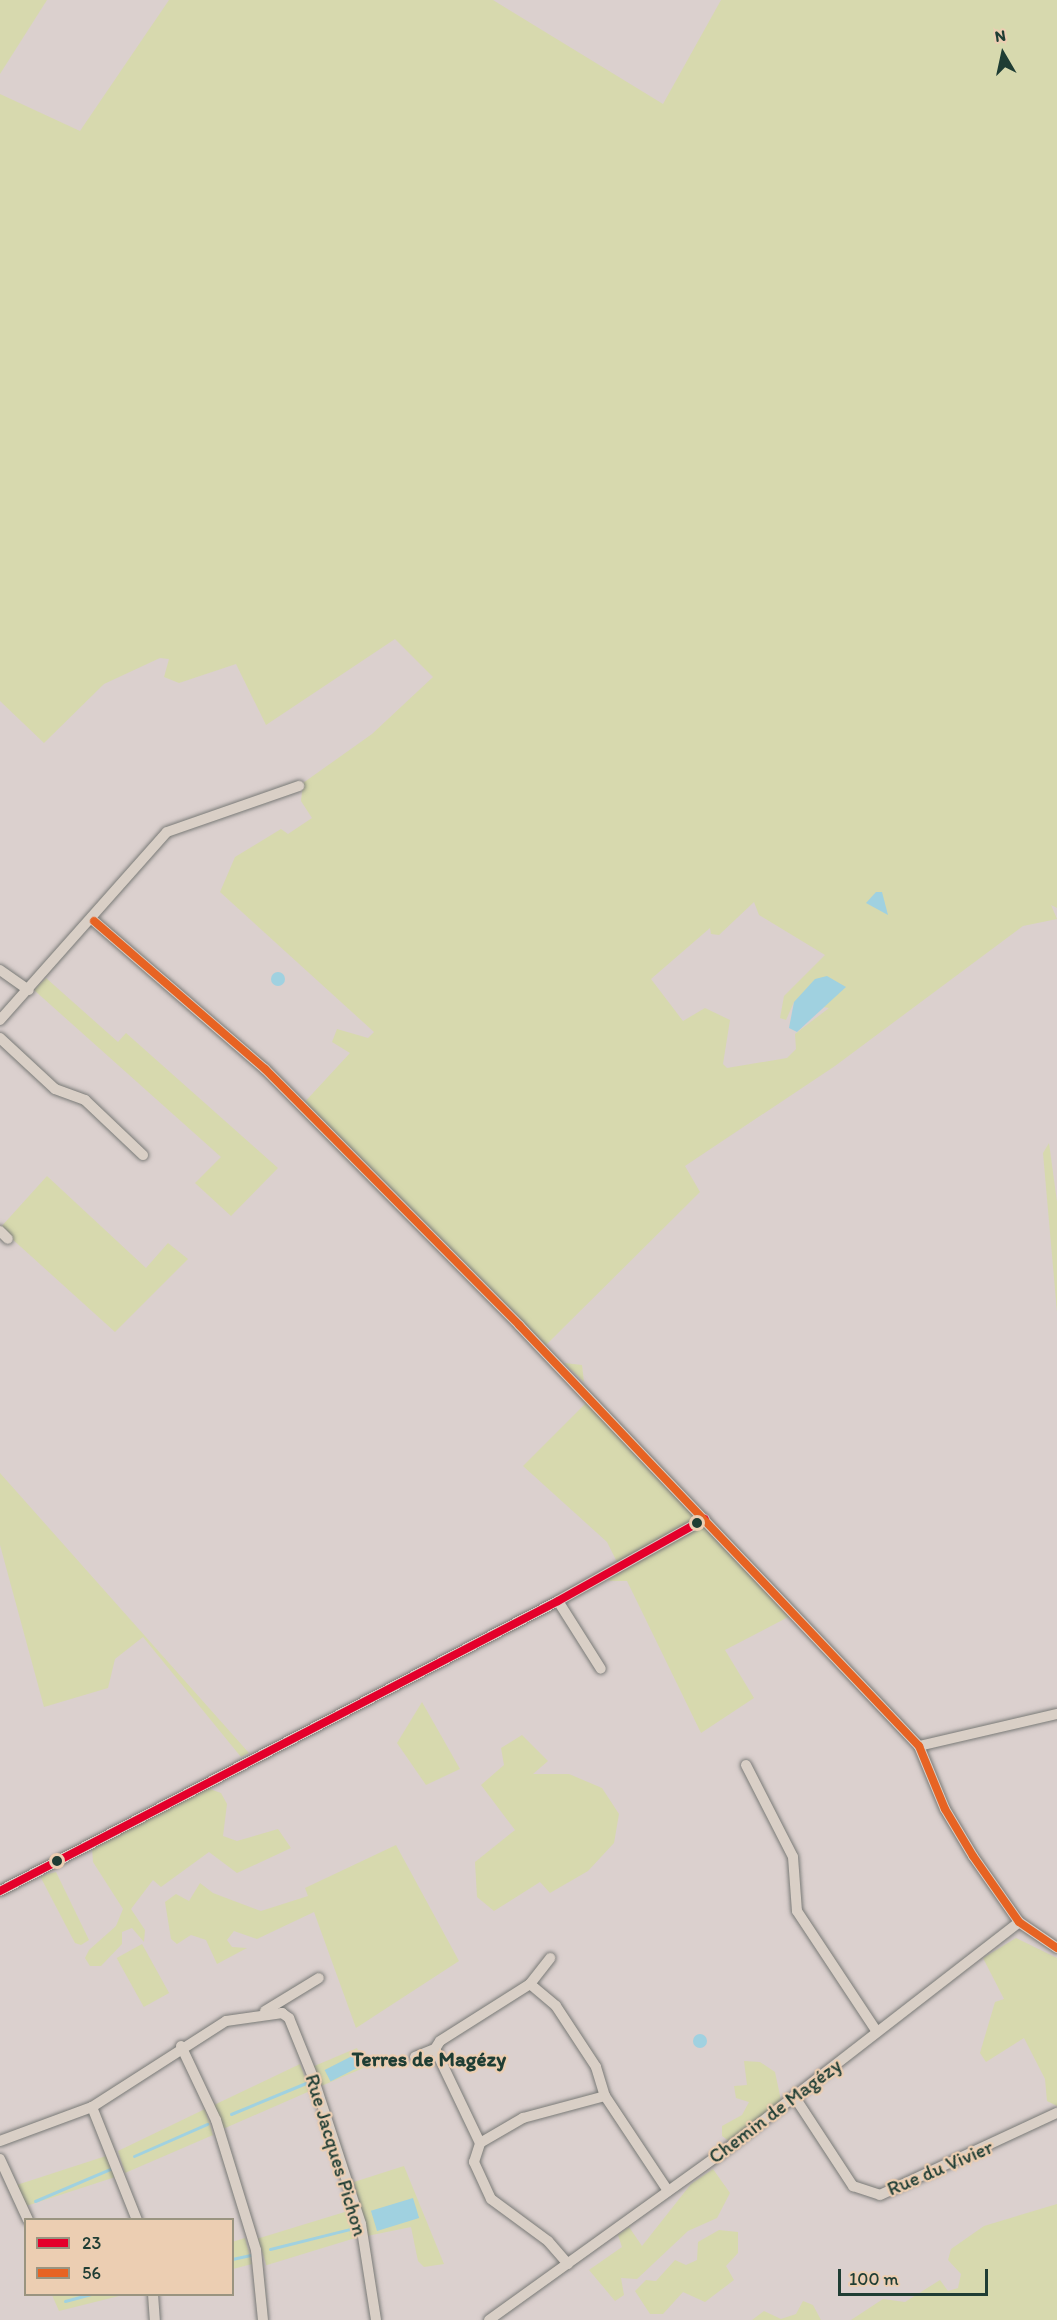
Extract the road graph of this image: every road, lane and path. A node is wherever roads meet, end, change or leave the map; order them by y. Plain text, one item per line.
1 (299, 786) dead end
2 (94, 921) junction
3 (0, 970) edge
4 (29, 990) junction
5 (0, 1020) edge
6 (0, 1038) edge
7 (143, 1155) dead end
8 (705, 1519) junction
9 (558, 1601) junction
10 (601, 1669) dead end
11 (1057, 1714) edge
12 (919, 1746) junction
13 (746, 1765) dead end
14 (0, 1891) edge
15 (1019, 1922) junction
16 (1057, 1948) edge
17 (550, 1958) dead end
18 (319, 1978) dead end
19 (530, 1984) junction
20 (265, 2012) junction
21 (877, 2032) junction
22 (181, 2046) junction
23 (435, 2049) junction
24 (416, 2057) dead end
25 (605, 2096) junction
26 (794, 2096) junction
27 (92, 2108) junction
28 (1057, 2113) edge
29 (0, 2141) edge
30 (480, 2143) junction
31 (0, 2159) edge
32 (668, 2191) junction
33 (27, 2218) edge
34 (136, 2218) edge
35 (568, 2264) junction
36 (153, 2296) edge
37 (155, 2320) edge
38 (263, 2320) edge
39 (376, 2320) edge
40 (489, 2320) edge

1 - 2 street
2 - 4 street
2 - 8 street
3 - 4 street
4 - 5 street
6 - 7 street
8 - 9 street
8 - 12 street
9 - 10 street
9 - 14 street
11 - 12 street
12 - 15 street
13 - 21 street
15 - 16 street
15 - 21 street, Chemin de Magézy
17 - 19 street
18 - 20 street
19 - 23 street
19 - 25 street
20 - 22 street
20 - 39 street, Rue Jacques Pichon
21 - 26 street, Chemin de Magézy
22 - 27 street
22 - 38 street
23 - 24 street
23 - 30 street
25 - 30 street
25 - 32 street
26 - 28 street, Rue du Vivier
26 - 32 street, Chemin de Magézy
27 - 29 street
27 - 34 street
30 - 35 street
31 - 33 street
32 - 35 street, Chemin de Magézy
35 - 40 street, Chemin de Magézy
36 - 37 street

